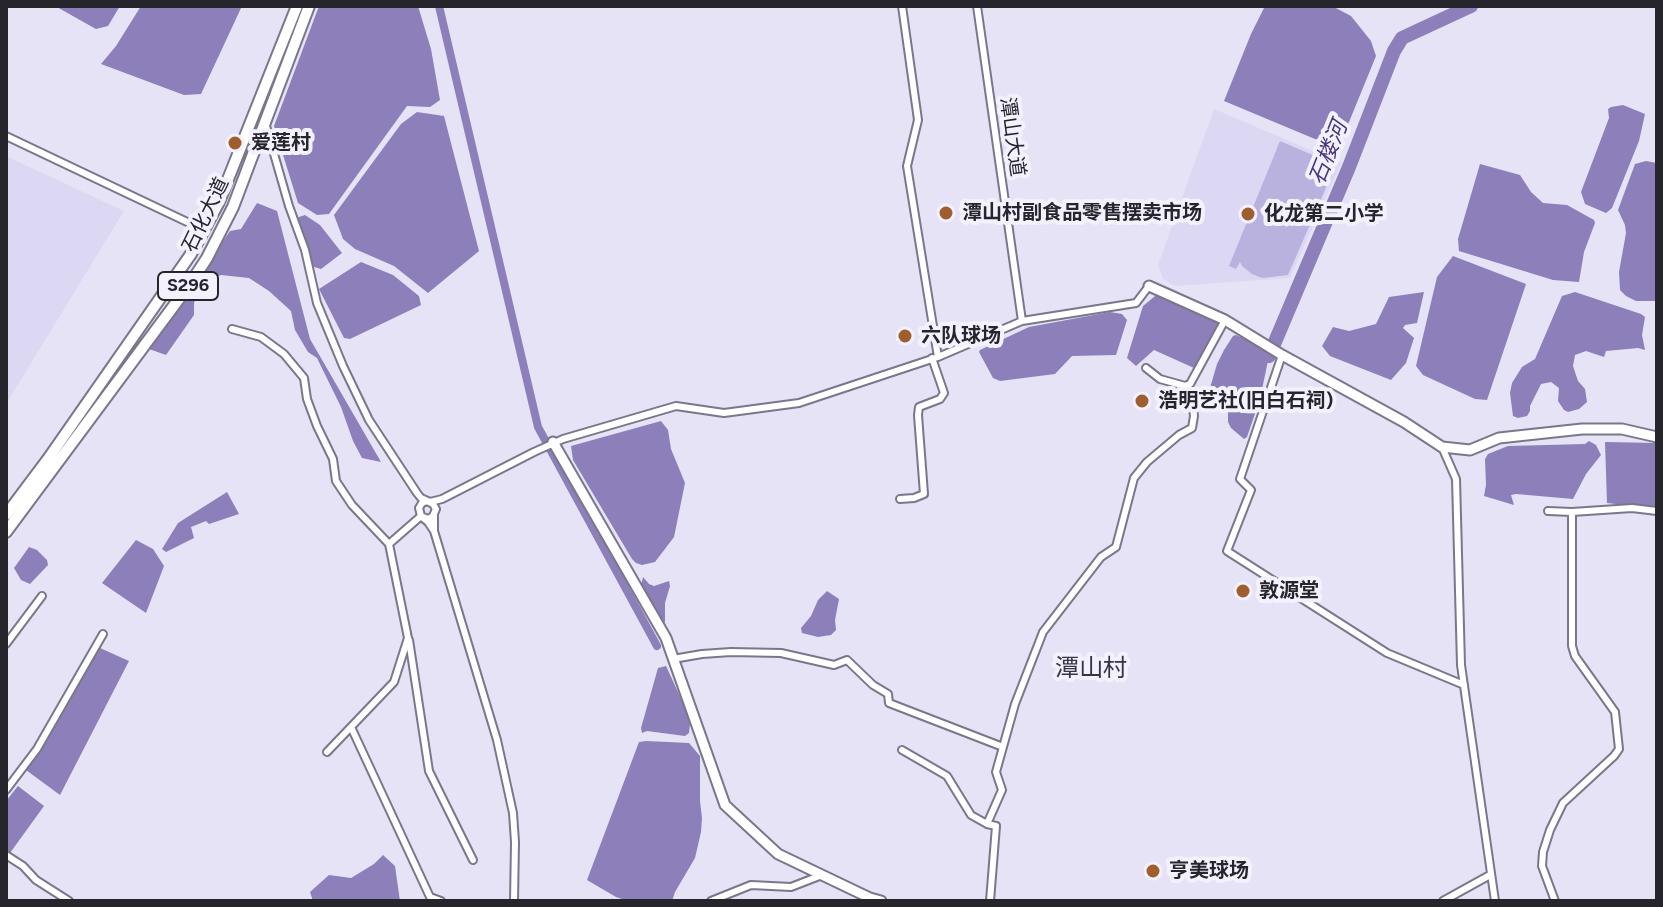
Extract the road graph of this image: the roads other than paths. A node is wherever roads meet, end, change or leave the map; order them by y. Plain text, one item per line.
1 (297, 6) edge
2 (309, 6) edge
3 (902, 6) edge
4 (977, 6) edge
5 (266, 124) junction
6 (6, 136) edge
7 (204, 230) junction
8 (1149, 286) joint
9 (1225, 320) junction
10 (1022, 321) junction
11 (232, 329) dead end
12 (1280, 354) junction
13 (935, 358) junction
14 (1146, 368) dead end
15 (1185, 386) junction
16 (1657, 437) edge
17 (553, 442) junction
18 (1442, 447) junction
19 (417, 493) junction
20 (442, 499) junction
21 (900, 499) dead end
22 (430, 502) junction
23 (1548, 511) dead end
24 (1657, 511) edge
25 (1572, 512) junction
26 (435, 513) junction
27 (421, 514) junction
28 (6, 515) edge
29 (434, 531) junction
30 (6, 532) edge
31 (389, 544) junction
32 (42, 596) dead end
33 (103, 634) dead end
34 (408, 638) junction
35 (6, 644) edge
36 (673, 659) junction
37 (1464, 685) junction
38 (351, 727) junction
39 (1003, 747) junction
40 (902, 750) dead end
41 (327, 752) dead end
42 (6, 790) edge
43 (987, 824) junction
44 (6, 855) edge
45 (473, 860) dead end
46 (822, 875) junction
47 (1490, 875) junction
48 (69, 901) edge
49 (441, 901) edge
50 (514, 901) edge
51 (711, 901) edge
52 (881, 901) edge
53 (990, 901) edge
54 (1443, 901) edge
55 (1495, 901) edge
56 (1555, 901) edge

1 - 7 main road, 石化大道 / S296
2 - 5 main road, 石化大道 / S296
3 - 13 street
4 - 10 street, 潭山大道
5 - 19 street
5 - 30 main road, 石化大道 / S296
6 - 7 street
7 - 28 main road, 石化大道 / S296
8 - 9 street
8 - 10 street
9 - 12 street
9 - 15 street
10 - 13 street
11 - 31 street
12 - 18 street
12 - 37 street
13 - 17 street
13 - 21 street
14 - 15 street
15 - 39 street
16 - 18 street
17 - 20 street
17 - 36 street
18 - 37 street
19 - 22 street
19 - 27 street
20 - 22 street
20 - 26 street
22 - 26 street
22 - 27 street
23 - 25 street
24 - 25 street
25 - 56 street
26 - 27 street
26 - 29 street
27 - 29 street
27 - 31 street
29 - 50 street
31 - 34 street
32 - 35 street
33 - 42 street
34 - 38 street
34 - 45 street
36 - 39 street
36 - 46 street
37 - 47 street
38 - 41 street
38 - 49 street
39 - 43 street
40 - 43 street
43 - 53 street
44 - 48 street
46 - 51 street
46 - 52 street
47 - 54 street
47 - 55 street

